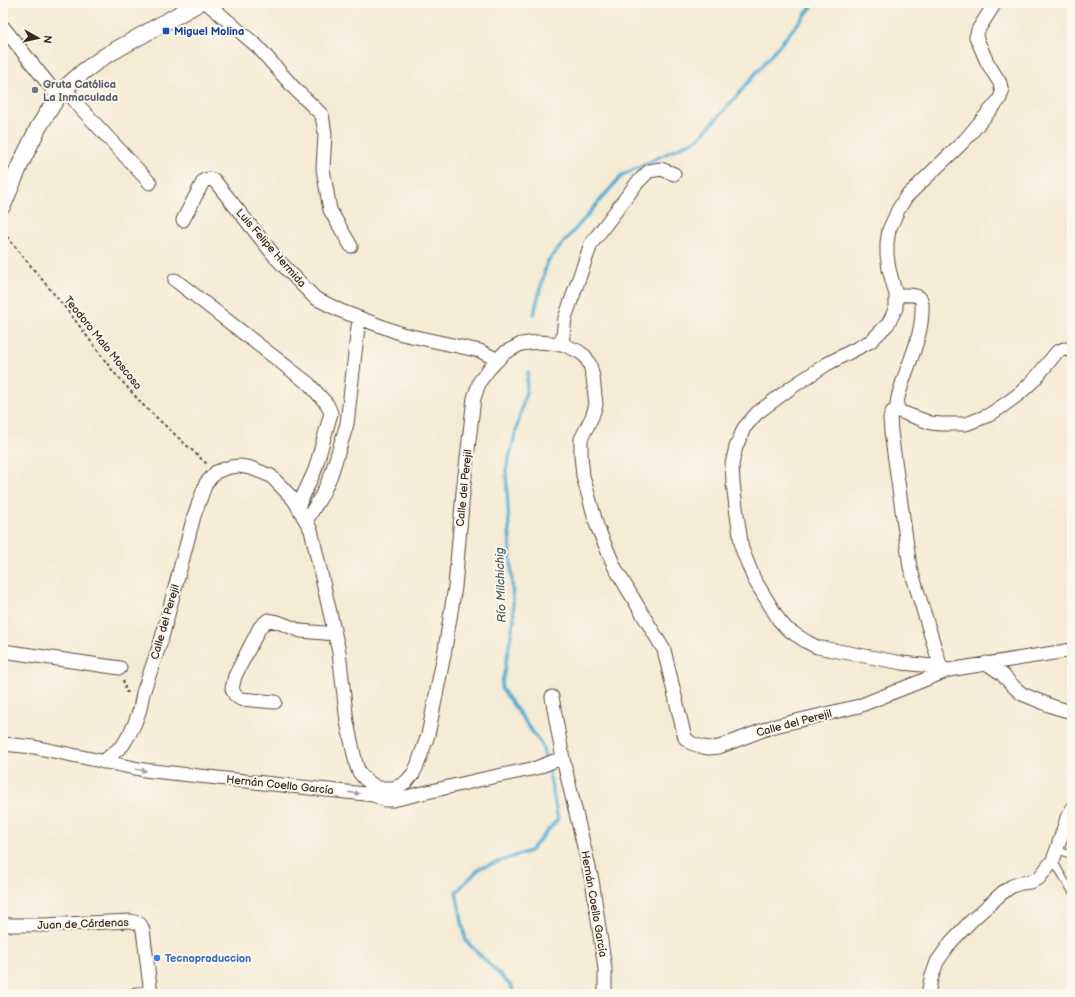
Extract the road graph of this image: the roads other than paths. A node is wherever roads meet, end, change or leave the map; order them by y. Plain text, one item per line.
1 (199, 3) edge
2 (207, 3) edge
3 (995, 3) edge
4 (3, 26) edge
5 (62, 92) junction
6 (674, 174) dead end
7 (150, 183) dead end
8 (3, 205) edge
9 (183, 220) dead end
10 (351, 246) dead end
11 (175, 280) dead end
12 (896, 296) junction
13 (360, 318) junction
14 (562, 344) junction
15 (1072, 350) edge
16 (498, 360) junction
17 (898, 409) junction
18 (298, 508) junction
19 (306, 521) junction
20 (335, 634) junction
21 (1072, 650) edge
22 (3, 652) edge
23 (986, 664) junction
24 (120, 668) dead end
25 (945, 669) junction
26 (552, 697) dead end
27 (275, 702) dead end
28 (1072, 712) edge
29 (3, 744) edge
30 (558, 760) junction
31 (103, 762) junction
32 (376, 791) junction
33 (1072, 809) edge
34 (1055, 854) junction
35 (1072, 856) edge
36 (1072, 892) edge
37 (3, 925) edge
38 (151, 993) edge
39 (136, 994) edge
40 (605, 994) edge
41 (928, 994) edge

1 - 5 street
2 - 10 street
3 - 12 street
4 - 5 street
5 - 7 street
5 - 8 street
6 - 14 street
9 - 13 street, Luis Felipe Hermida
11 - 18 street
12 - 17 street
12 - 25 street
13 - 16 street, Luis Felipe Hermida
13 - 19 street
14 - 16 street, Calle del Perejil
14 - 25 street, Calle del Perejil
15 - 17 street
16 - 32 street, Calle del Perejil
17 - 25 street
18 - 19 street
18 - 31 street, Calle del Perejil
19 - 20 street
20 - 27 street
20 - 32 street
21 - 23 street, Calle del Perejil
22 - 24 street
23 - 25 street, Calle del Perejil
23 - 28 street
26 - 30 street, Hernán Coello García
29 - 31 street, Hernán Coello García
30 - 32 street, Hernán Coello García
30 - 40 street, Hernán Coello García
31 -> 32 street, Hernán Coello García
33 - 34 street
34 - 35 lane
34 - 36 lane
34 - 41 street
37 - 38 street, Juan de Cárdenas
38 - 39 street

